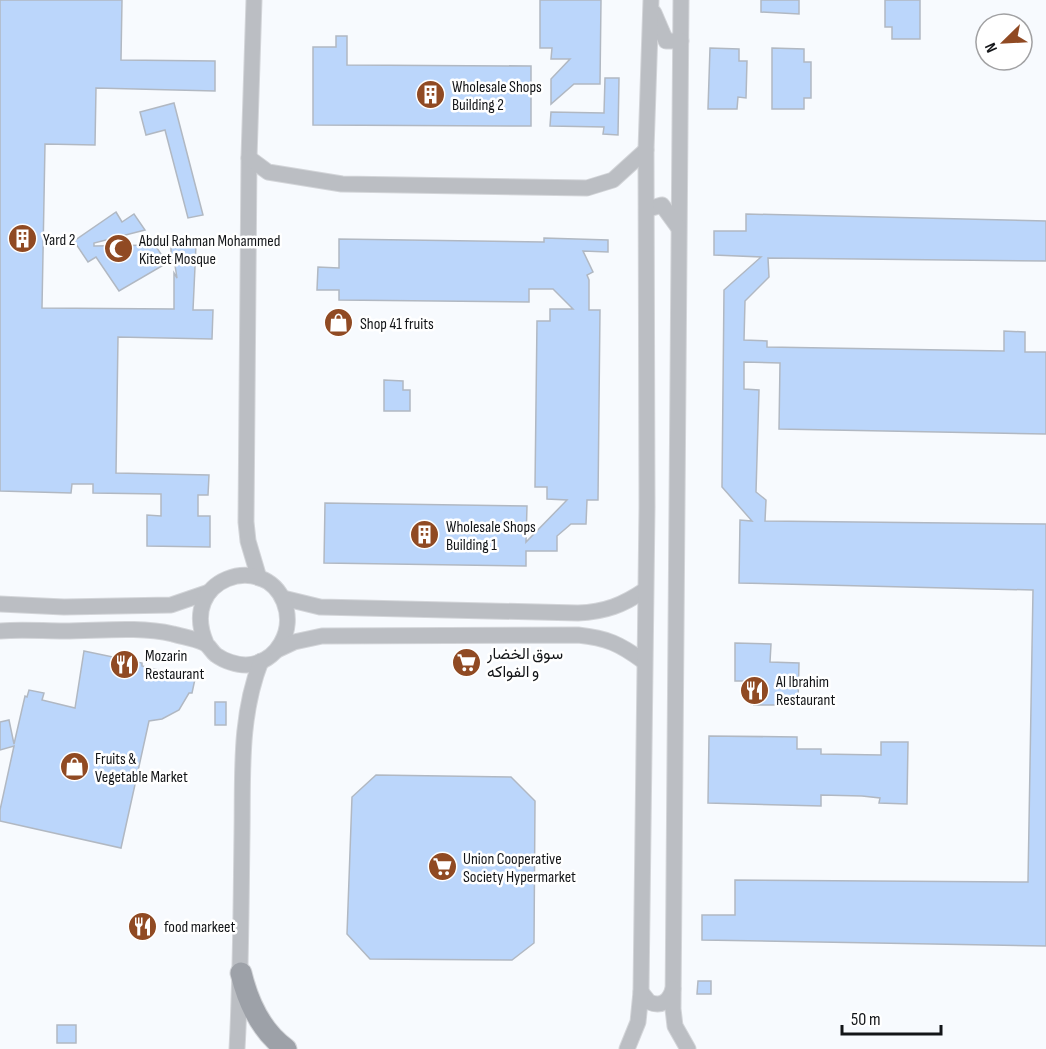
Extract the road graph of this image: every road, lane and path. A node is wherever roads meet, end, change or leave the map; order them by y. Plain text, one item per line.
1 (254, 0) edge
2 (681, 0) edge
3 (651, 2) edge
4 (681, 41) junction
5 (646, 150) junction
6 (249, 158) junction
7 (648, 209) junction
8 (679, 230) junction
9 (260, 578) junction
10 (645, 590) junction
11 (209, 592) junction
12 (283, 598) junction
13 (0, 604) edge
14 (0, 631) edge
15 (206, 643) junction
16 (277, 650) junction
17 (261, 661) junction
18 (643, 661) junction
19 (241, 973) junction
20 (673, 989) junction
21 (641, 992) junction
22 (237, 1049) edge
23 (286, 1049) edge
24 (627, 1049) edge
25 (688, 1049) edge

1 - 6 street
2 - 4 street
3 - 4 street
3 - 5 street
4 - 8 street
5 - 6 street
5 - 7 street
6 - 9 street
7 - 8 street
7 - 10 street
8 - 20 street
9 - 11 street
9 - 12 street
10 - 12 street
10 - 18 street
11 - 13 street
11 - 15 street
12 - 16 street
14 - 15 street
15 - 17 street
16 - 17 street
16 - 18 street
17 - 19 street
18 - 21 street
19 - 22 street
19 - 23 main road
20 - 21 street
20 - 25 street
21 - 24 street

